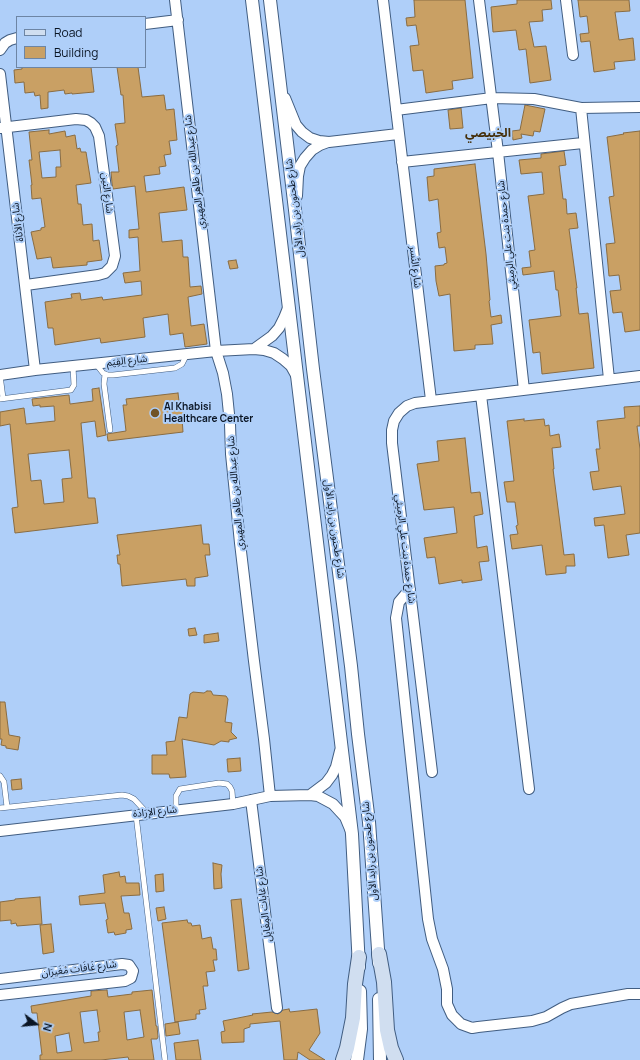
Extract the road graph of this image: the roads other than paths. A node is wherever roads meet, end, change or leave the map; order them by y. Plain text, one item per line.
1 (175, 0) edge
2 (252, 0) edge
3 (270, 0) edge
4 (383, 0) edge
5 (479, 0) edge
6 (566, 0) edge
7 (178, 20) junction
8 (146, 24) edge
9 (16, 38) edge
10 (0, 50) edge
11 (573, 55) dead end
12 (0, 74) edge
13 (280, 82) junction
14 (492, 98) junction
15 (640, 107) edge
16 (581, 108) junction
17 (396, 110) junction
18 (4, 127) edge
19 (398, 134) junction
20 (329, 142) junction
21 (584, 143) junction
22 (498, 152) junction
23 (402, 162) junction
24 (296, 210) junction
25 (26, 285) junction
26 (288, 308) junction
27 (254, 349) junction
28 (216, 351) junction
29 (187, 354) junction
30 (96, 364) junction
31 (73, 367) junction
32 (35, 370) junction
33 (105, 374) junction
34 (0, 375) edge
35 (296, 375) junction
36 (640, 376) edge
37 (608, 379) junction
38 (524, 390) junction
39 (481, 395) junction
40 (2, 398) edge
41 (431, 400) junction
42 (110, 430) dead end
43 (410, 589) junction
44 (341, 747) junction
45 (432, 772) dead end
46 (0, 776) edge
47 (529, 789) dead end
48 (310, 794) junction
49 (270, 796) junction
50 (251, 800) junction
51 (233, 804) junction
52 (7, 807) junction
53 (0, 808) edge
54 (176, 810) junction
55 (147, 813) junction
56 (136, 814) junction
57 (0, 831) edge
58 (352, 834) junction
59 (379, 954) junction
60 (358, 957) junction
61 (0, 978) edge
62 (640, 994) edge
63 (0, 995) edge
64 (276, 1008) dead end
65 (165, 1060) edge
66 (343, 1060) edge
67 (358, 1060) edge
68 (380, 1060) edge
69 (396, 1060) edge

1 - 7 street, شارع عبدالله بن ظاهر المهيري
2 - 26 street, شارع طحنون بن زايد الأول
3 - 13 street, شارع طحنون بن زايد الأول
4 - 17 street, شارع النَّسر
5 - 14 street, شارع حمدة بنت علي الرميثي
6 - 11 street
7 - 8 street
7 - 28 street, شارع عبدالله بن ظاهر المهيري
9 - 10 street
12 - 18 street, شارع الأناة
13 - 20 street
13 - 24 street, شارع طحنون بن زايد الأول
14 - 16 street
14 - 17 street
14 - 22 street, شارع حمدة بنت علي الرميثي
15 - 16 street
16 - 21 street
17 - 19 street, شارع النَّسر
18 - 25 street, شارع الأناة
18 - 25 street, شارع التين
19 - 20 street
19 - 23 street, شارع النَّسر
20 - 24 street
21 - 22 street
21 - 37 street
22 - 23 street
22 - 38 street, شارع حمدة بنت علي الرميثي
23 - 41 street, شارع النَّسر
24 - 59 street, شارع طحنون بن زايد الأول
25 - 32 street, شارع الأناة
26 - 27 street
26 - 35 street, شارع طحنون بن زايد الأول
27 - 28 street, شارع القِيَم
27 - 35 street, شارع القِيَم
28 - 29 street, شارع القِيَم
28 - 49 street, شارع عبدالله بن ظاهر المهيري
29 - 30 street, شارع القِيَم
29 - 33 lane
30 - 31 street, شارع القِيَم
30 - 33 lane
31 - 32 street, شارع القِيَم
31 - 40 lane
32 - 34 street, شارع القِيَم
33 - 42 lane
34 - 40 lane
35 - 44 street, شارع طحنون بن زايد الأول
36 - 37 street, شارع حمدة بنت علي الرميثي
37 - 38 street, شارع حمدة بنت علي الرميثي
38 - 39 street, شارع حمدة بنت علي الرميثي
39 - 41 street, شارع حمدة بنت علي الرميثي
39 - 47 street
41 - 43 street, شارع حمدة بنت علي الرميثي
43 - 45 street, شارع حمدة بنت علي الرميثي
43 - 62 street
44 - 48 street
44 - 58 street, شارع طحنون بن زايد الأول
46 - 52 lane
48 - 49 street, شارع الإرَادة
48 - 58 street, شارع الإرَادة
49 - 50 street, شارع الإرَادة
50 - 51 street, شارع الإرَادة
50 - 64 street, شارع غابات المِغَايِل
51 - 54 street, شارع الإرَادة
51 - 54 lane
52 - 53 lane
52 - 55 lane
54 - 55 street, شارع الإرَادة
55 - 56 street, شارع الإرَادة
56 - 57 street, شارع الإرَادة
56 - 65 lane
58 - 60 street, شارع طحنون بن زايد الأول
59 - 68 street, شارع طحنون بن زايد الأول
59 - 69 main road
60 - 66 main road
60 - 67 street, شارع طحنون بن زايد الأول
61 - 63 street, شارع غَافَات مْغَيرَان

